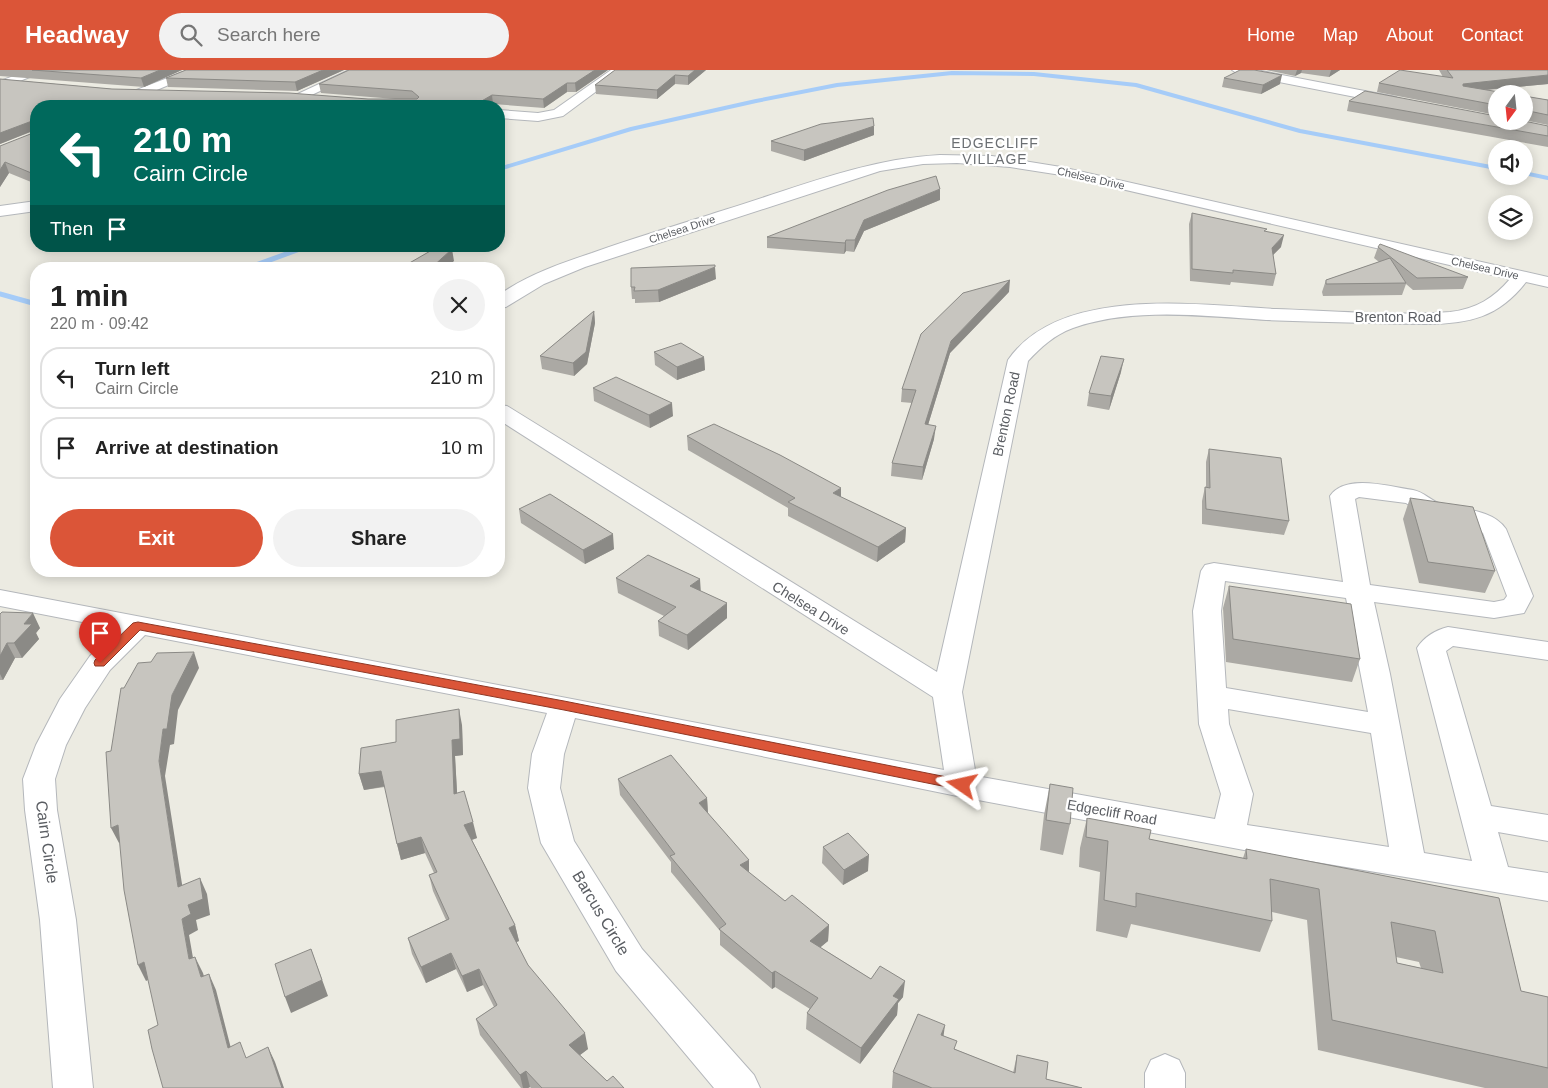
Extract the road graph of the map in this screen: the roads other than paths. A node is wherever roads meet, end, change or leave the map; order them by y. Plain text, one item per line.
1 (41, 70) edge
2 (198, 70) edge
3 (359, 70) edge
4 (619, 70) edge
5 (1238, 70) edge
6 (2, 83) edge
7 (37, 85) edge
8 (105, 91) edge
9 (141, 93) junction
10 (171, 94) edge
11 (298, 97) junction
12 (327, 99) edge
13 (123, 100) edge
14 (282, 100) edge
15 (1411, 104) edge
16 (505, 114) edge
17 (30, 207) edge
18 (0, 211) edge
19 (1522, 276) junction
20 (1548, 282) edge
21 (505, 299) edge
22 (505, 414) edge
23 (1358, 592) junction
24 (0, 598) edge
25 (138, 626) junction
26 (1548, 651) edge
27 (947, 692) junction
28 (1212, 696) junction
29 (564, 706) junction
30 (1384, 724) junction
31 (962, 785) junction
32 (1477, 816) junction
33 (1548, 828) edge
34 (1229, 834) junction
35 (1409, 864) junction
36 (1494, 878) junction
37 (1548, 887) edge
38 (73, 1088) edge
39 (740, 1088) edge

1 - 6 street
2 - 9 street
3 - 11 street
4 - 16 street
5 - 15 street
6 - 7 street
8 - 9 street
9 - 10 street
9 - 13 street
11 - 12 street
11 - 14 street
17 - 18 street
19 - 20 street, Chelsea Drive
19 - 21 street, Chelsea Drive
19 - 27 street, Brenton Road
22 - 27 street, Chelsea Drive
23 - 23 street
23 - 28 street
23 - 30 street
24 - 25 street, Edgecliff Road
25 - 29 street, Edgecliff Road
25 - 38 street, Cairn Circle
26 - 32 street
27 - 31 street, Brenton Road
28 - 30 street
28 - 34 street
29 - 31 street, Edgecliff Road
29 - 39 street, Barcus Circle
30 - 35 street
31 - 34 street, Edgecliff Road
32 - 33 street
32 - 36 street
34 - 35 street, Edgecliff Road
35 - 36 street, Edgecliff Road
36 - 37 street, Edgecliff Road

